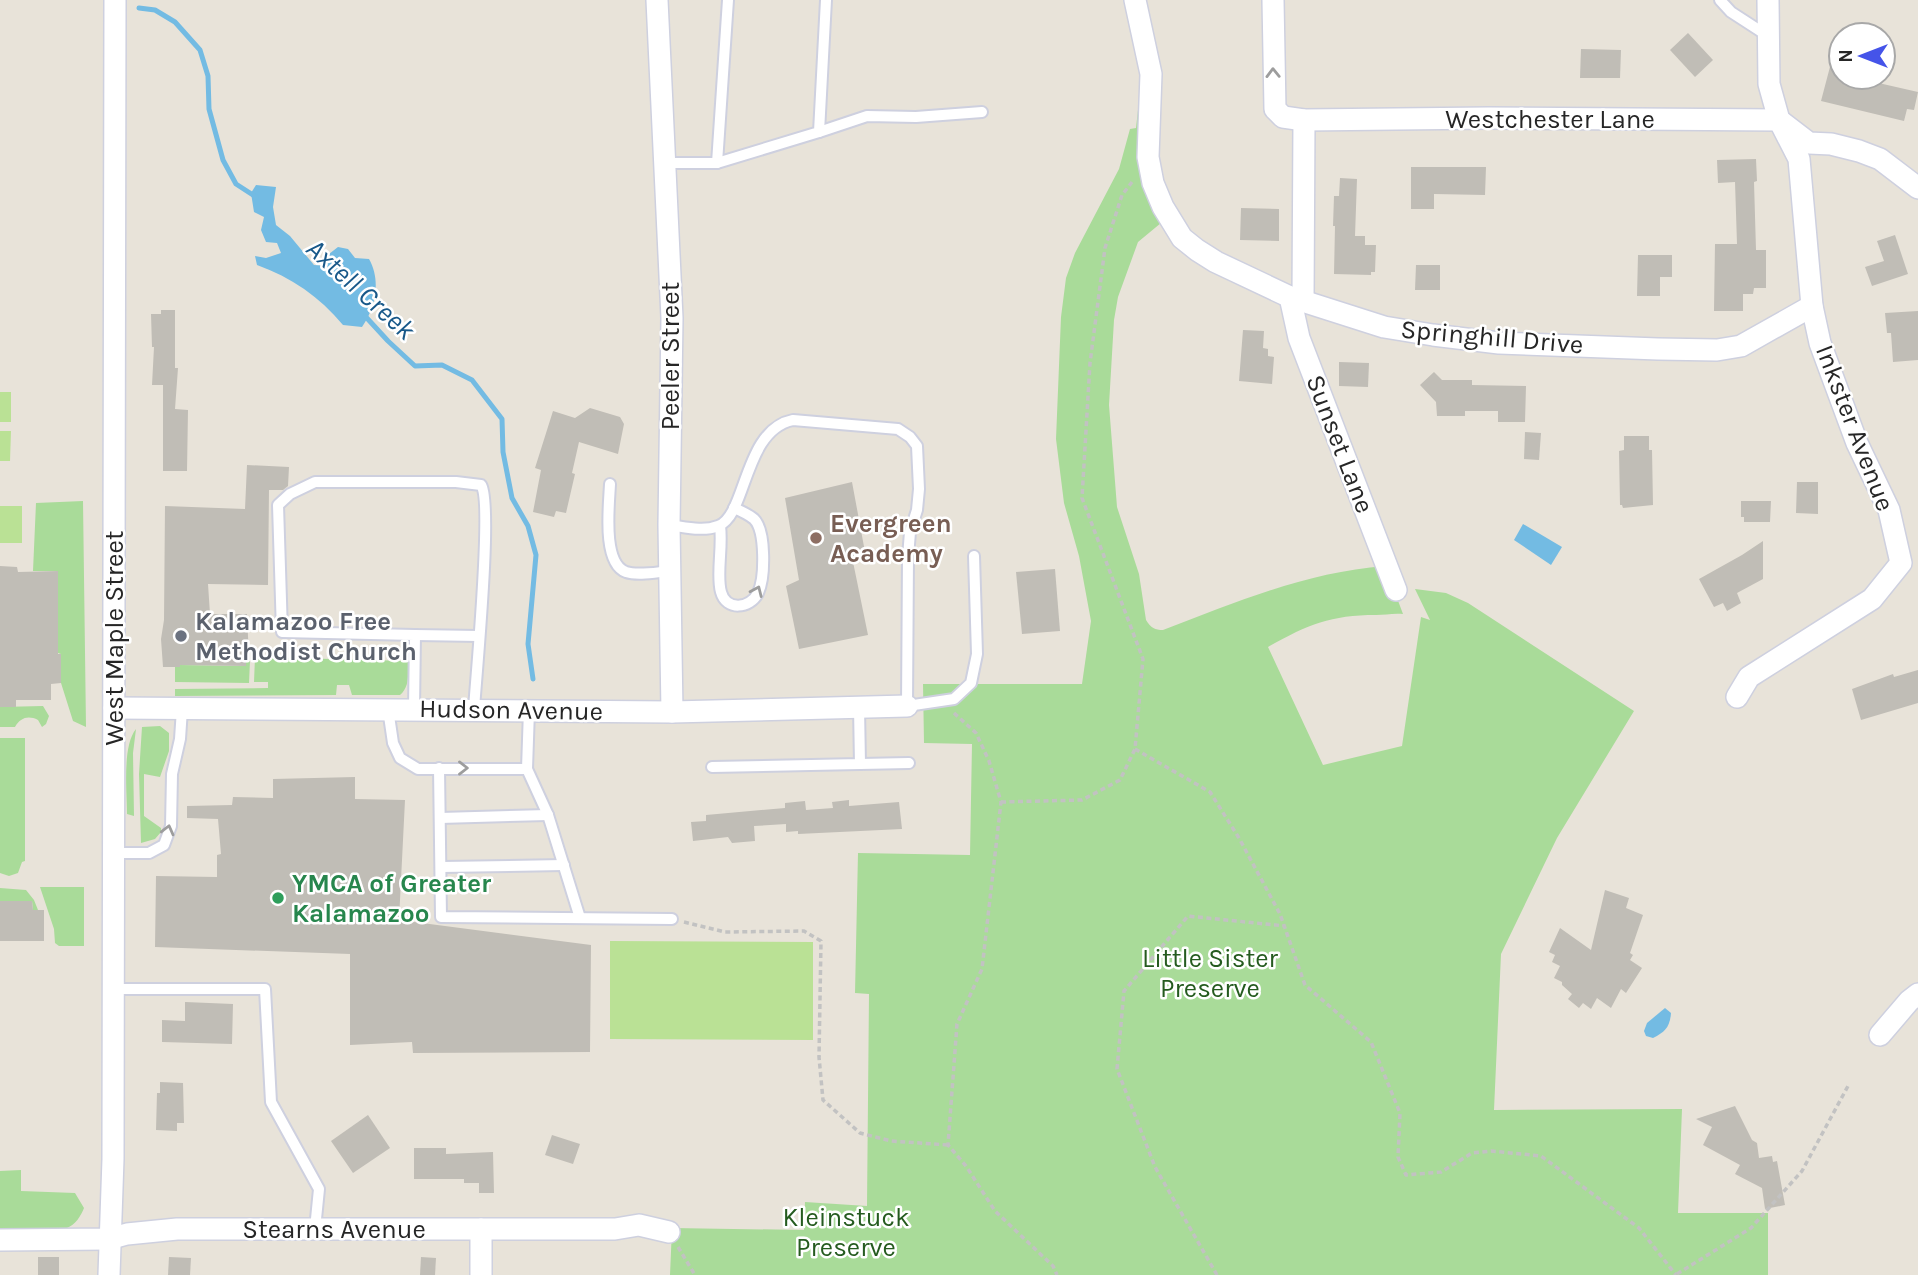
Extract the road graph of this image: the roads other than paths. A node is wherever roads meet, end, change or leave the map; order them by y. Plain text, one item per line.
1 (115, 0) edge
2 (657, 0) edge
3 (728, 0) edge
4 (826, 0) edge
5 (1135, 0) edge
6 (1273, 0) edge
7 (1720, 0) edge
8 (1768, 0) edge
9 (1768, 36) junction
10 (982, 112) dead end
11 (1304, 120) junction
12 (1779, 120) junction
13 (820, 132) junction
14 (664, 163) junction
15 (717, 163) junction
16 (1918, 188) edge
17 (1296, 299) junction
18 (1812, 306) junction
19 (610, 484) dead end
20 (734, 508) junction
21 (669, 525) junction
22 (720, 526) junction
23 (974, 556) dead end
24 (1910, 565) edge
25 (670, 571) junction
26 (1396, 590) dead end
27 (415, 635) junction
28 (479, 636) junction
29 (1737, 697) dead end
30 (907, 706) junction
31 (859, 707) junction
32 (114, 708) junction
33 (181, 709) junction
34 (388, 709) junction
35 (414, 709) junction
36 (474, 709) junction
37 (529, 710) junction
38 (672, 712) junction
39 (909, 763) dead end
40 (860, 764) junction
41 (712, 766) dead end
42 (439, 768) junction
43 (527, 769) junction
44 (548, 815) junction
45 (440, 818) junction
46 (113, 853) junction
47 (564, 865) junction
48 (441, 867) junction
49 (580, 918) junction
50 (672, 919) road end
51 (113, 989) junction
52 (1918, 994) edge
53 (1880, 1035) dead end
54 (316, 1229) junction
55 (481, 1229) junction
56 (668, 1232) road end
57 (109, 1239) junction
58 (0, 1240) edge
59 (109, 1275) edge
60 (481, 1275) edge

1 - 32 street, West Maple Street
2 - 14 street, Peeler Street
3 - 15 lane
4 - 13 lane
5 - 17 street, Springhill Drive
11 -> 6 street, Westchester Lane
7 - 9 lane
8 - 9 street, Inkster Avenue
9 - 12 street, Inkster Avenue
10 - 13 lane
11 - 12 street, Westchester Lane
11 - 17 street, Sunset Lane
12 - 16 street
12 - 18 street, Inkster Avenue
13 - 15 lane
14 - 15 lane
14 - 21 street, Peeler Street
17 - 18 street, Springhill Drive
17 - 26 street, Sunset Lane
18 - 24 street, Inkster Avenue
19 - 25 lane
20 - 22 lane
22 -> 20 lane
20 - 30 lane
21 - 22 lane
21 - 25 street, Peeler Street
23 - 30 lane
24 - 29 street, Inkster Avenue
25 - 38 street, Peeler Street
27 - 28 lane
27 - 28 lane
27 - 35 lane
28 - 36 lane
30 - 31 street, Hudson Avenue
31 - 38 street, Hudson Avenue
31 - 40 lane
32 - 33 street, Hudson Avenue
32 - 46 street, West Maple Street
33 - 34 street, Hudson Avenue
46 -> 33 lane
34 - 35 street, Hudson Avenue
34 - 42 lane
35 - 36 street, Hudson Avenue
36 - 37 street, Hudson Avenue
37 - 38 street, Hudson Avenue
37 - 43 lane
39 - 40 lane
40 - 41 lane
42 -> 43 lane
42 - 45 lane
43 - 44 lane
44 - 45 lane
44 - 47 lane
45 - 48 lane
46 - 51 street, West Maple Street
47 - 48 lane
47 - 49 lane
48 - 49 lane
49 - 50 lane
51 - 54 lane
51 - 57 street, West Maple Street
52 - 53 street
54 - 55 street, Stearns Avenue
54 - 57 street, Stearns Avenue
55 - 56 street, Stearns Avenue
55 - 60 street
57 - 58 street, Stearns Avenue
57 - 59 street, West Maple Street

